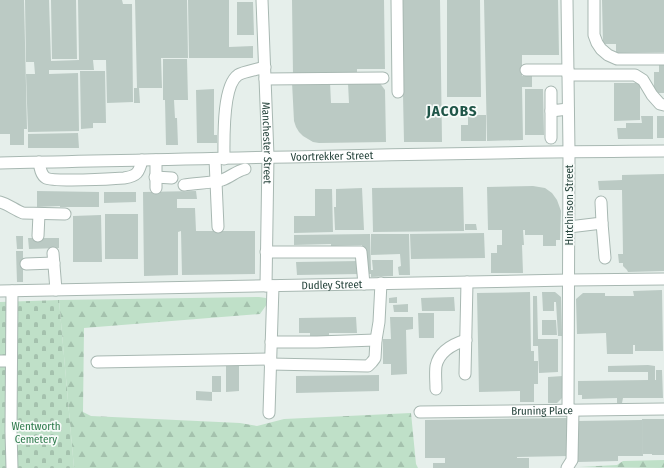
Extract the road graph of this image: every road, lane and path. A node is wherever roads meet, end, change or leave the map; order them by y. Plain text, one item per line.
1 (262, 0) edge
2 (397, 0) edge
3 (567, 0) edge
4 (594, 0) edge
5 (664, 59) edge
6 (265, 67) junction
7 (526, 70) dead end
8 (568, 73) junction
9 (383, 78) dead end
10 (265, 79) junction
11 (398, 92) dead end
12 (551, 92) dead end
13 (664, 105) edge
14 (568, 109) junction
15 (551, 111) junction
16 (550, 138) dead end
17 (569, 151) junction
18 (664, 151) edge
19 (268, 156) junction
20 (219, 159) junction
21 (142, 160) junction
22 (156, 160) junction
23 (103, 161) junction
24 (39, 162) junction
25 (0, 163) edge
26 (245, 169) dead end
27 (172, 178) dead end
28 (103, 179) junction
29 (216, 181) junction
30 (184, 184) dead end
31 (0, 202) edge
32 (601, 202) dead end
33 (39, 214) junction
34 (65, 214) dead end
35 (602, 223) junction
36 (218, 227) dead end
37 (569, 227) junction
38 (38, 236) dead end
39 (266, 252) junction
40 (604, 258) dead end
41 (26, 264) dead end
42 (664, 279) edge
43 (569, 280) junction
44 (467, 282) junction
45 (381, 283) junction
46 (364, 284) junction
47 (269, 286) junction
48 (56, 290) junction
49 (12, 291) junction
50 (0, 292) edge
51 (376, 340) junction
52 (466, 340) junction
53 (271, 342) junction
54 (6, 361) edge
55 (270, 361) junction
56 (97, 362) dead end
57 (465, 374) dead end
58 (436, 389) dead end
59 (664, 409) edge
60 (571, 410) junction
61 (420, 412) dead end
62 (269, 413) dead end
63 (5, 431) edge
64 (12, 468) edge
65 (567, 468) edge

1 - 6 street, Manchester Street
2 - 11 street
3 - 8 street, Hutchinson Street
4 - 5 street
6 - 10 street, Manchester Street
6 - 20 street
7 - 8 street
8 - 13 street
8 - 14 street, Hutchinson Street
9 - 10 street
10 - 19 street, Manchester Street
12 - 15 street
14 - 15 street
14 - 17 street, Hutchinson Street
15 - 16 street
17 - 18 street, Voortrekker Street
17 - 19 street, Voortrekker Street
17 - 37 street, Hutchinson Street
19 - 20 street, Voortrekker Street
19 - 39 street, Manchester Street
20 - 22 street, Voortrekker Street
20 - 29 street
21 - 22 street, Voortrekker Street
21 - 23 street, Voortrekker Street
21 - 28 street
22 - 27 street
23 - 24 street, Voortrekker Street
23 - 28 street
24 - 25 street, Voortrekker Street
24 - 28 street
26 - 29 street
29 - 30 street
29 - 36 street
31 - 33 street
32 - 35 street
33 - 34 street
33 - 38 street
35 - 37 street
35 - 40 street
37 - 43 street, Hutchinson Street
39 - 46 street
39 - 47 street, Manchester Street
41 - 48 street
42 - 43 street, Dudley Street
43 - 44 street, Dudley Street
43 - 60 street, Hutchinson Street
44 - 45 street, Dudley Street
44 - 52 street
45 - 46 street, Dudley Street
45 - 51 street
46 - 47 street, Dudley Street
47 - 48 street, Dudley Street
47 - 53 street, Manchester Street
48 - 49 street, Dudley Street
49 - 50 street, Dudley Street
49 - 54 street
51 - 53 street
51 - 55 street
52 - 57 street
52 - 58 street
53 - 55 street, Manchester Street
54 - 63 street
55 - 56 street
55 - 62 street, Manchester Street
59 - 60 street, Bruning Place
60 - 61 street, Bruning Place
60 - 65 street, Hutchinson Street
63 - 64 street

